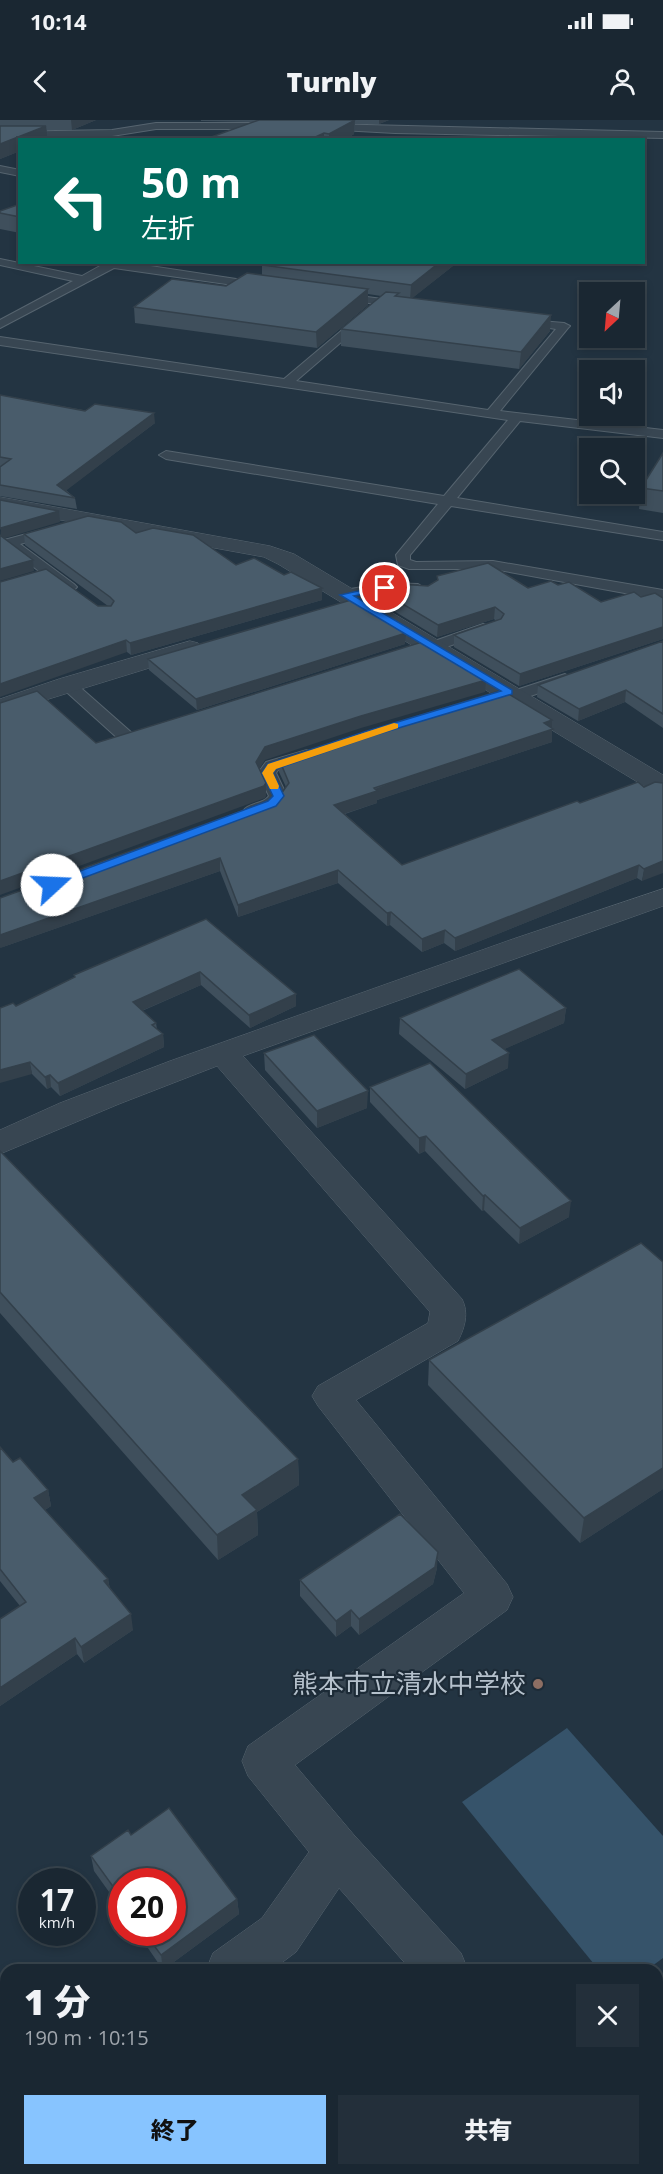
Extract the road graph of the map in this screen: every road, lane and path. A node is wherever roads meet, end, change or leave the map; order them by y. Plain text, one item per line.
1 (153, 123) edge
2 (181, 123) edge
3 (277, 126) edge
4 (312, 126) edge
5 (395, 130) junction
6 (0, 135) edge
7 (663, 135) edge
8 (381, 138) edge
9 (0, 169) edge
10 (18, 173) edge
11 (0, 262) edge
12 (112, 264) edge
13 (120, 264) edge
14 (84, 280) junction
15 (276, 288) edge
16 (323, 294) edge
17 (381, 302) junction
18 (416, 307) edge
19 (507, 319) edge
20 (0, 325) edge
21 (0, 341) edge
22 (286, 384) junction
23 (491, 414) junction
24 (517, 417) junction
25 (663, 435) edge
26 (166, 455) dead end
27 (446, 502) junction
28 (0, 503) edge
29 (92, 520) junction
30 (663, 536) edge
31 (5, 544) edge
32 (50, 573) junction
33 (30, 579) edge
34 (428, 590) edge
35 (77, 593) edge
36 (663, 595) edge
37 (343, 601) junction
38 (493, 626) edge
39 (216, 640) edge
40 (421, 647) junction
41 (584, 672) edge
42 (67, 684) junction
43 (504, 695) junction
44 (0, 707) edge
45 (162, 728) edge
46 (325, 748) edge
47 (663, 786) edge
48 (231, 819) edge
49 (663, 897) edge
50 (223, 1053) junction
51 (0, 1143) edge
52 (337, 1851) junction
53 (238, 1964) edge
54 (439, 1964) edge

1 - 2 lane
1 - 6 lane
2 - 3 lane
4 - 5 lane
5 - 7 lane
5 - 8 lane
9 - 10 lane
11 - 14 lane
12 - 14 lane
13 - 15 lane
14 - 20 lane
16 - 17 lane
17 - 18 lane
17 - 22 lane
19 - 23 lane
21 - 22 lane
22 - 23 lane
23 - 24 lane
24 - 25 lane
24 - 27 lane
26 - 27 lane
27 - 30 lane
27 - 36 lane
28 - 29 street
29 - 31 lane
29 - 37 street
31 - 32 lane
32 - 33 lane
32 - 35 lane
34 - 37 lane
37 - 40 street
38 - 40 lane
39 - 42 street
40 - 43 street
41 - 43 lane
42 - 44 street
42 - 45 lane
43 - 47 street
46 - 48 lane
49 - 50 street
50 - 51 street
50 - 52 street
52 - 53 street
52 - 54 street

